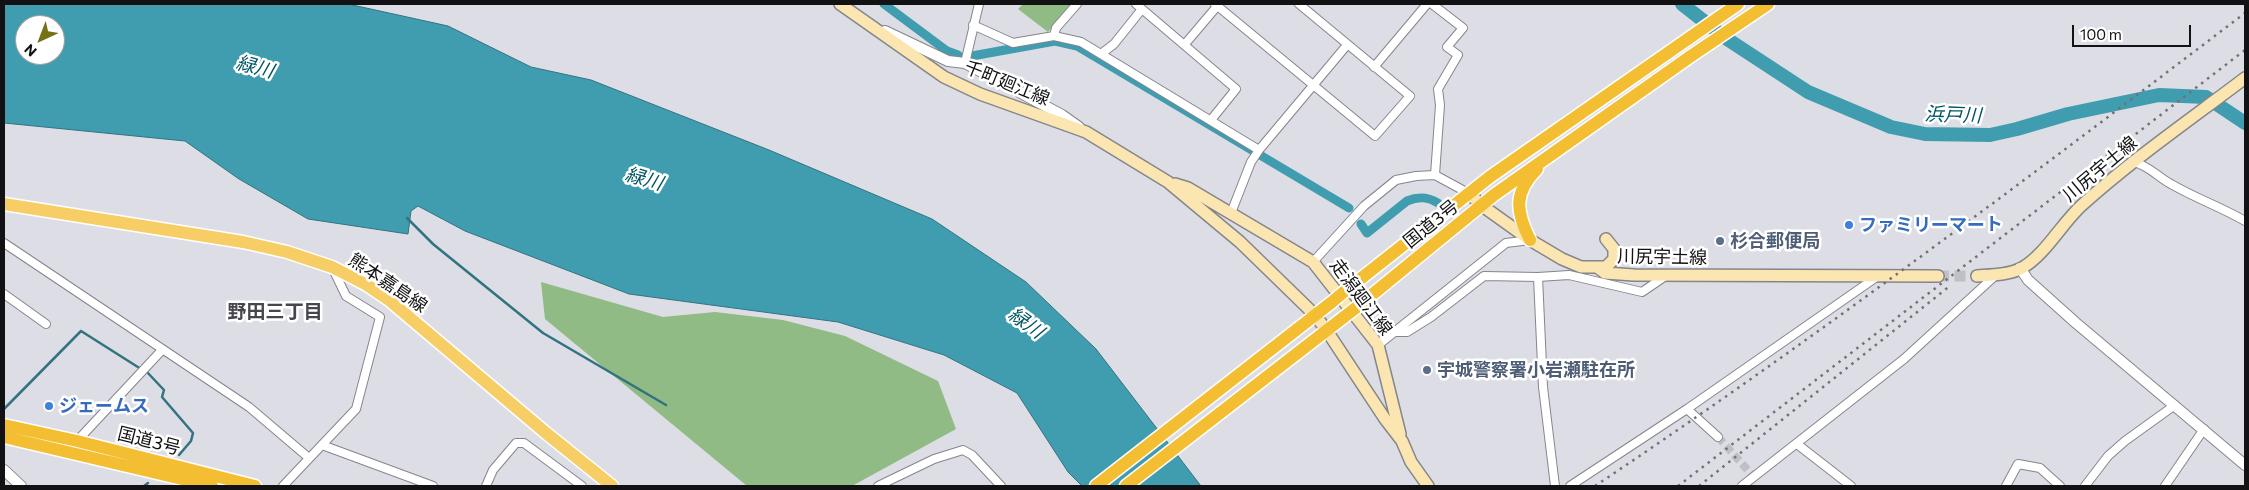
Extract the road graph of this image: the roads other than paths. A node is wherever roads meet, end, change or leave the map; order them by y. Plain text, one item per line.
1 (840, 4) edge
2 (979, 4) edge
3 (1077, 4) edge
4 (1217, 4) edge
5 (1299, 4) edge
6 (1427, 4) edge
7 (1432, 4) edge
8 (1738, 4) edge
9 (1768, 4) edge
10 (1139, 6) edge
11 (973, 25) junction
12 (870, 26) junction
13 (1054, 36) junction
14 (1185, 44) junction
15 (1347, 45) junction
16 (1101, 54) junction
17 (964, 63) junction
18 (1374, 66) junction
19 (2245, 78) edge
20 (1314, 85) junction
21 (1211, 120) junction
22 (1086, 132) junction
23 (1259, 150) junction
24 (1553, 153) junction
25 (2138, 160) junction
26 (1435, 175) junction
27 (1168, 182) junction
28 (1470, 194) junction
29 (4, 204) edge
30 (1481, 205) junction
31 (1232, 213) junction
32 (2245, 221) edge
33 (1530, 240) junction
34 (1606, 240) dead end
35 (4, 243) edge
36 (1314, 262) junction
37 (332, 267) junction
38 (1597, 267) junction
39 (2020, 268) junction
40 (1997, 274) junction
41 (1667, 275) junction
42 (1879, 276) junction
43 (1938, 276) tunnel mouth
44 (1977, 276) tunnel mouth
45 (1538, 277) junction
46 (4, 294) edge
47 (1312, 318) junction
48 (46, 324) dead end
49 (1396, 332) junction
50 (1323, 334) junction
51 (1378, 345) junction
52 (162, 350) junction
53 (2175, 405) junction
54 (1686, 409) junction
55 (4, 425) edge
56 (2204, 429) junction
57 (4, 437) edge
58 (1718, 437) tunnel mouth
59 (76, 441) junction
60 (1402, 441) junction
61 (1797, 444) junction
62 (322, 446) junction
63 (308, 458) junction
64 (2245, 465) edge
65 (4, 470) edge
66 (21, 486) edge
67 (212, 486) edge
68 (255, 486) edge
69 (284, 486) edge
70 (433, 486) edge
71 (486, 486) edge
72 (582, 486) edge
73 (612, 486) edge
74 (878, 486) edge
75 (1000, 486) edge
76 (1096, 486) edge
77 (1126, 486) edge
78 (1428, 486) edge
79 (1555, 486) edge
80 (1570, 486) edge
81 (1742, 486) edge
82 (1851, 486) edge
83 (2006, 486) edge
84 (2060, 486) edge
85 (2085, 486) edge
86 (2165, 486) edge

1 - 12 main road, 千町廻江線
2 - 11 street
3 - 13 street
4 - 14 street
4 - 20 street
5 - 15 street
6 - 18 street
7 - 26 street
8 - 28 highway, 国道3号
9 - 24 highway, 国道3号
10 - 14 street
10 - 16 street
11 - 13 street
11 - 17 street
12 - 17 street
12 - 22 main road, 千町廻江線
13 - 16 street
14 - 21 street
15 - 18 street
15 - 20 street
16 - 21 street
17 - 22 street
18 - 20 street
19 - 25 main road, 川尻宇土線
20 - 23 street
21 - 23 street
22 - 27 main road, 千町廻江線
23 - 31 street
24 - 30 highway, 国道3号
24 - 33 highway
25 - 32 street
25 - 39 main road, 川尻宇土線
26 - 28 street
26 - 36 street
27 - 31 main road, 千町廻江線
27 - 47 main road, 千町廻江線
28 - 30 main road, 川尻宇土線
28 - 47 highway, 国道3号, bridge
29 - 37 main road, 熊本嘉島線
30 - 33 main road, 川尻宇土線
30 - 50 highway, 国道3号, bridge
31 - 36 main road, 千町廻江線
33 - 38 main road, 川尻宇土線
33 - 49 street
34 - 38 main road
35 - 52 street
36 - 51 main road, 走潟廻江線
37 - 62 street
37 - 73 main road, 熊本嘉島線
38 - 41 main road, 川尻宇土線
39 - 40 main road, 川尻宇土線
39 - 53 street
40 - 44 main road, 川尻宇土線
40 - 61 street
41 - 42 main road, 川尻宇土線
41 - 45 street
42 - 43 main road, 川尻宇土線
42 - 54 street
45 - 49 street
45 - 79 street
46 - 48 street
47 - 50 main road, 走潟廻江線
47 - 76 highway, 国道3号
49 - 51 street
50 - 60 main road, 走潟廻江線
50 - 77 highway, 国道3号
51 - 60 main road, 走潟廻江線
52 - 59 street
52 - 63 street
53 - 56 street
53 - 85 street
54 - 58 street
54 - 80 street
55 - 59 highway, 国道3号
56 - 64 street
56 - 86 street
57 - 67 highway, 国道3号
59 - 68 highway, 国道3号
60 - 78 main road, 走潟廻江線
61 - 81 street
61 - 82 street
62 - 63 street
62 - 70 street
63 - 69 street
65 - 66 street
71 - 72 street
74 - 75 street
83 - 84 street

